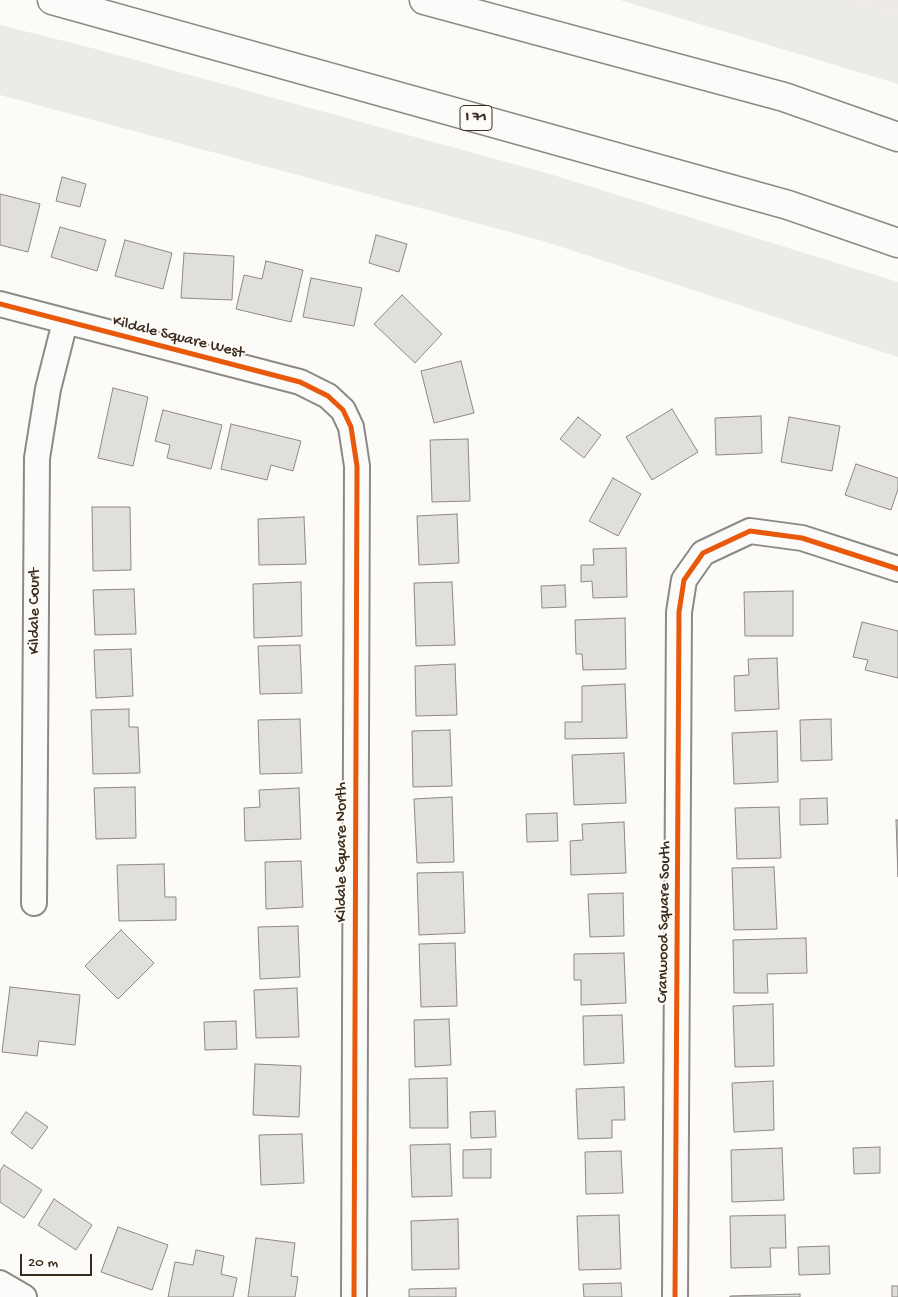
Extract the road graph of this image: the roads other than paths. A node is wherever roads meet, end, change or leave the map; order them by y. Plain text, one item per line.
1 (52, 0) edge
2 (424, 0) edge
3 (898, 137) edge
4 (898, 243) edge
5 (0, 304) edge
6 (65, 322) junction
7 (343, 410) joint
8 (898, 569) edge
9 (34, 903) dead end
10 (0, 1283) edge
11 (24, 1297) edge
12 (354, 1297) edge
13 (674, 1297) edge

1 - 4 highway, I 71
2 - 3 highway
5 - 6 street, Kildale Square West
6 - 7 street, Kildale Square West
6 - 9 street, Kildale Court
7 - 12 street, Kildale Square North
8 - 13 street, Cranwood Square South
10 - 11 street

